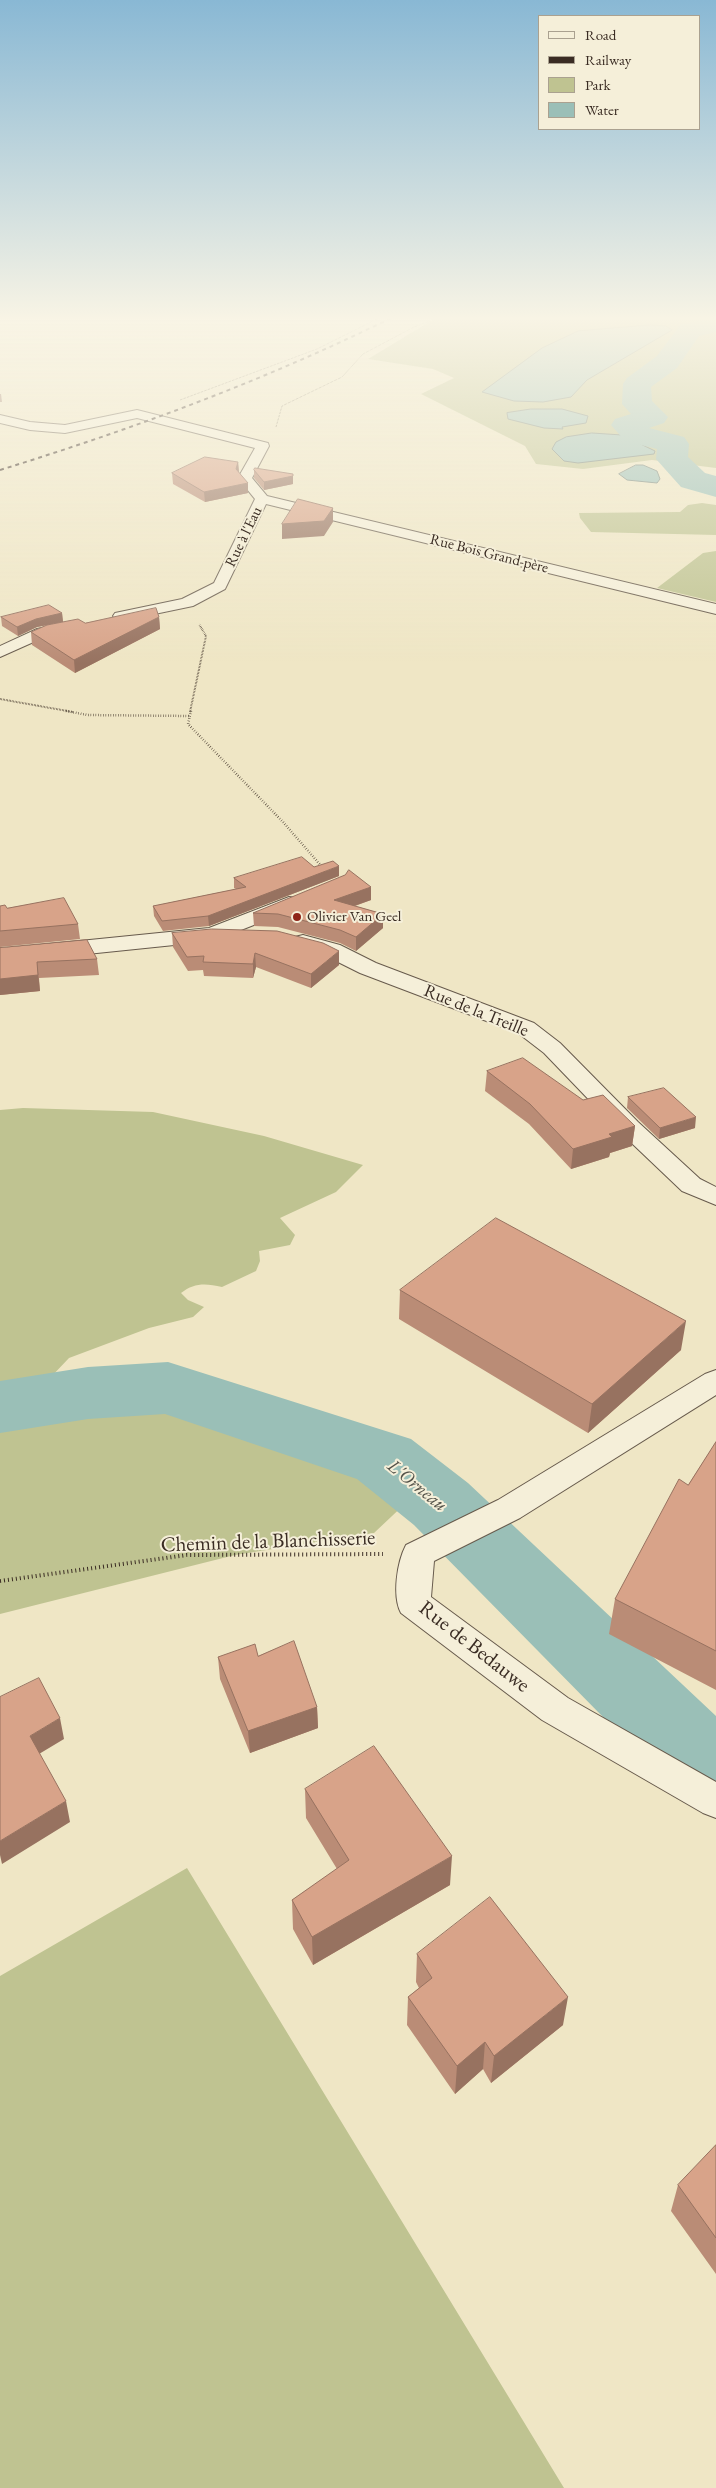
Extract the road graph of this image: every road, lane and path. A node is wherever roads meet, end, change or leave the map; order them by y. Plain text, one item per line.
1 (208, 432) edge
2 (272, 432) edge
3 (263, 446) junction
4 (262, 499) junction
5 (187, 602) junction
6 (716, 609) edge
7 (110, 618) edge
8 (82, 624) edge
9 (0, 652) edge
10 (0, 699) edge
11 (190, 716) junction
12 (337, 884) joint
13 (212, 934) junction
14 (0, 956) edge
15 (716, 1197) edge
16 (716, 1381) edge
17 (418, 1554) junction
18 (0, 1581) edge
19 (716, 1801) edge

1 - 3 street
2 - 3 path
3 - 4 street, Rue à l'Eau
4 - 5 street, Rue à l'Eau
4 - 6 street, Rue Bois Grand-père
5 - 7 street, Rue à l'Eau
5 - 11 path
8 - 9 street
10 - 11 path
11 - 12 path
12 - 13 street
13 - 14 street
13 - 15 street, Rue de la Treille
16 - 17 street
17 - 18 path, Chemin de la Blanchisserie
17 - 19 street, Rue de Bedauwe

